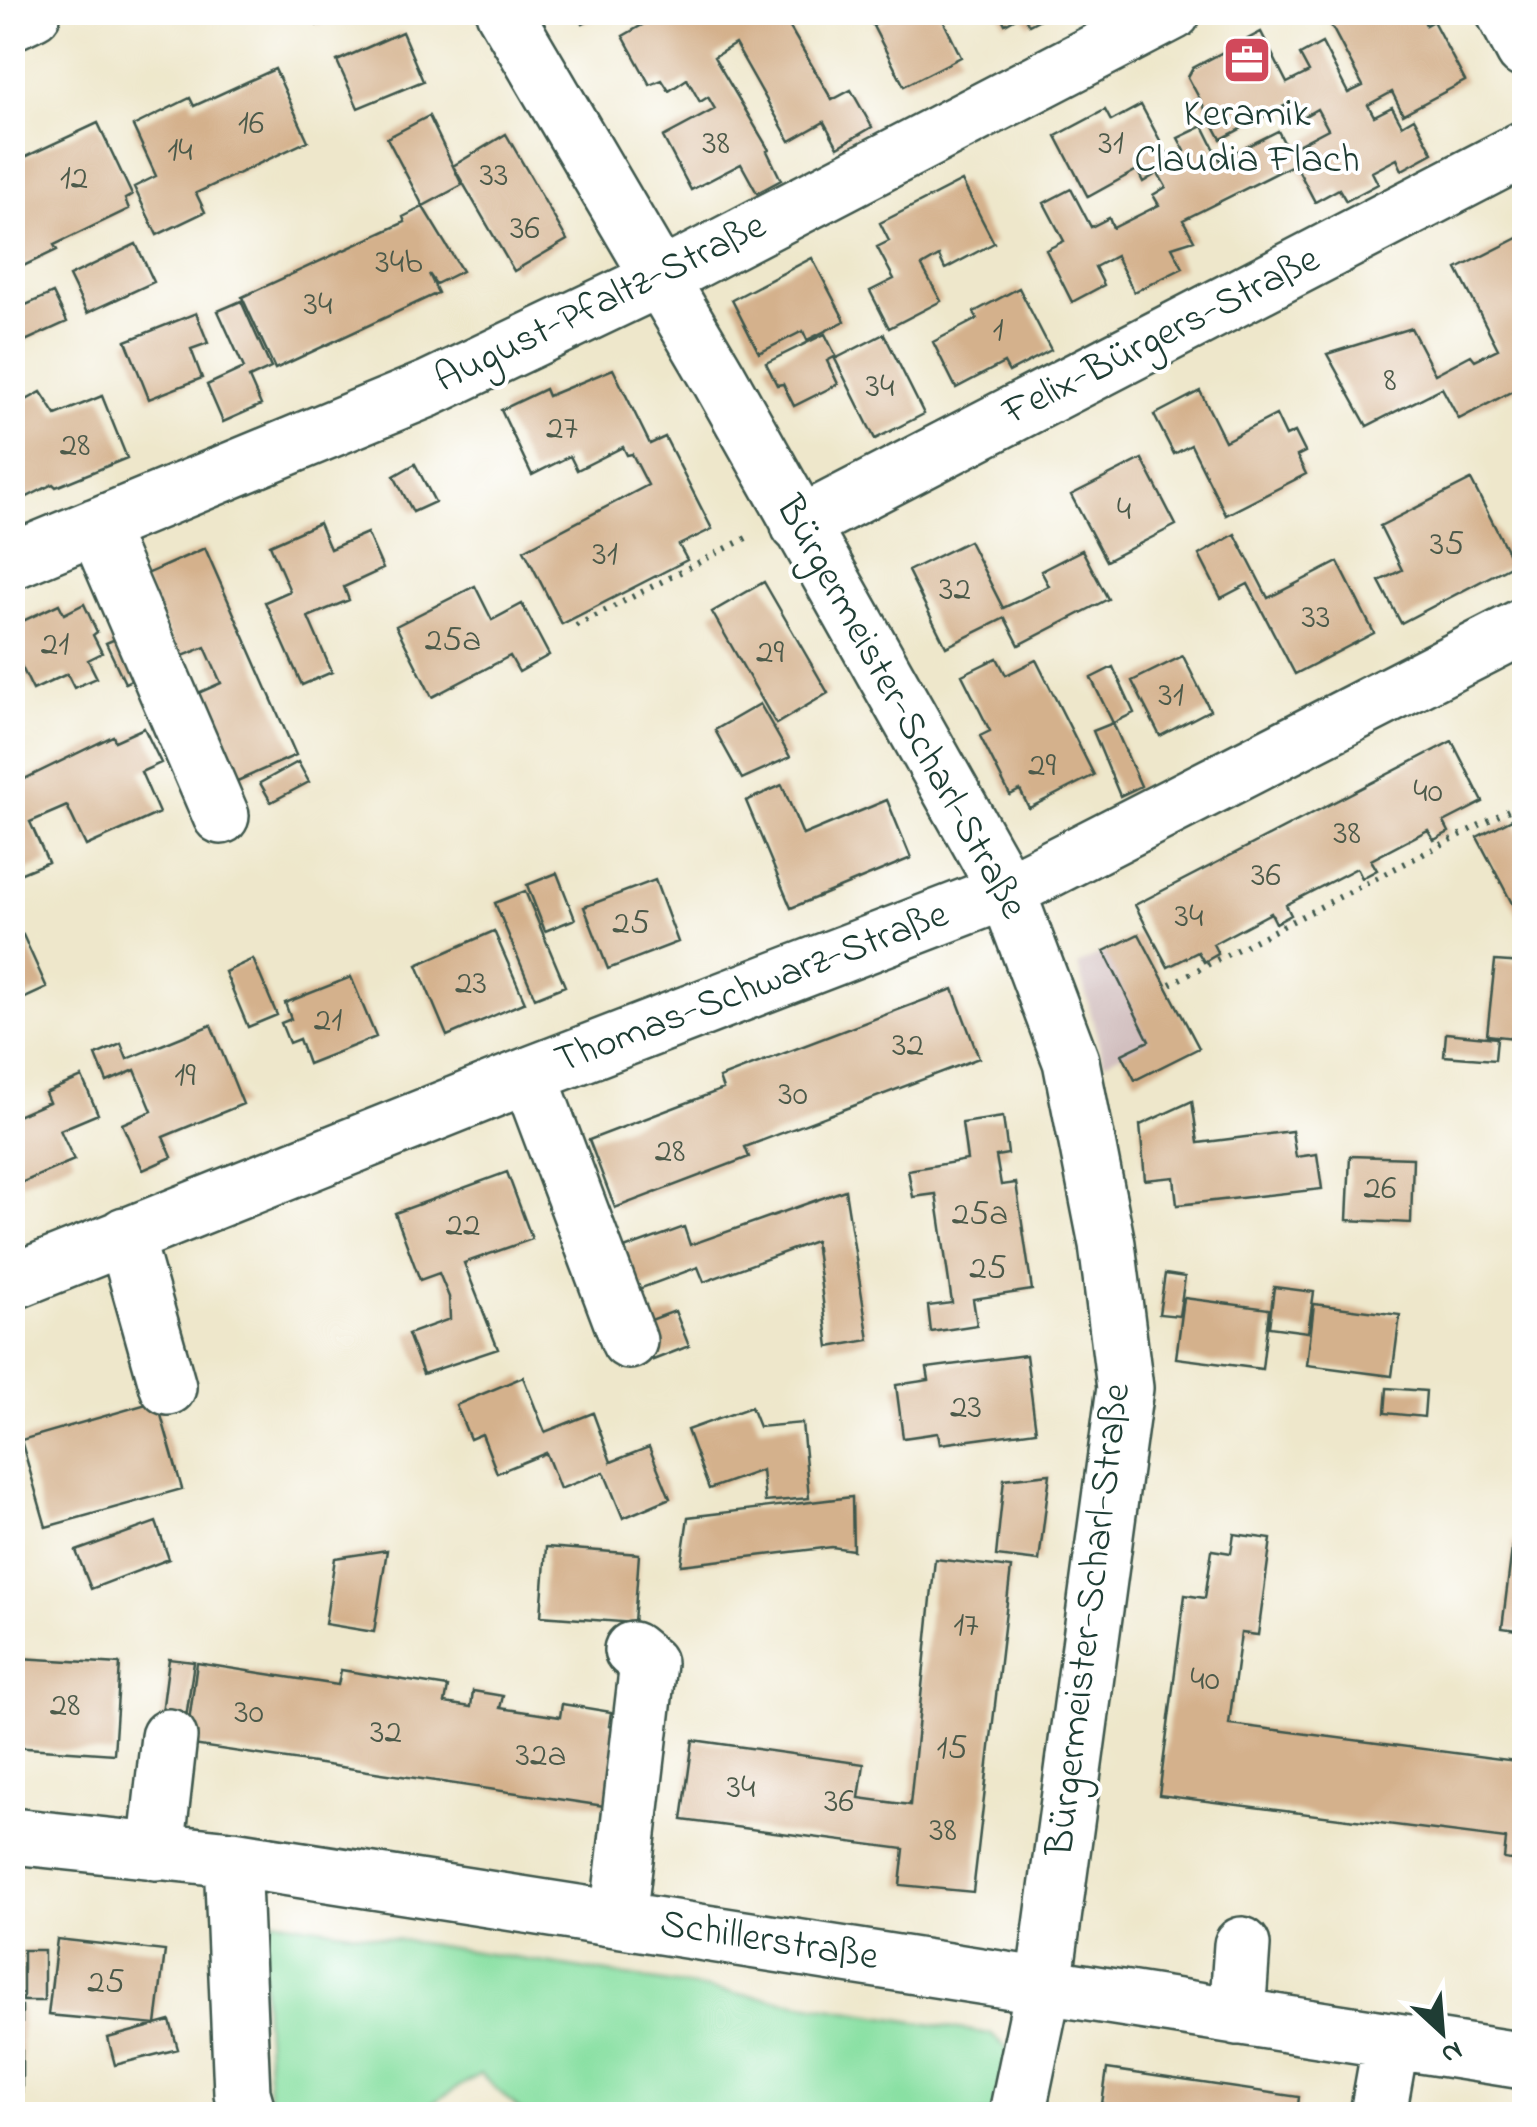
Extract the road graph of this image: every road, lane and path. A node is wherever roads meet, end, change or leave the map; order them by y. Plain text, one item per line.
1 (33, 12) edge
2 (504, 12) edge
3 (1173, 12) edge
4 (1504, 12) edge
5 (12, 22) edge
6 (1524, 50) edge
7 (1524, 149) edge
8 (661, 278) junction
9 (796, 519) junction
10 (96, 526) junction
11 (12, 562) edge
12 (576, 626) dead end
13 (1524, 626) edge
14 (1524, 807) edge
15 (221, 816) dead end
16 (1007, 891) junction
17 (1170, 984) dead end
18 (529, 1075) junction
19 (125, 1235) junction
20 (12, 1282) edge
21 (629, 1341) dead end
22 (168, 1387) dead end
23 (632, 1650) dead end
24 (170, 1737) dead end
25 (12, 1836) edge
26 (156, 1852) junction
27 (232, 1859) junction
28 (618, 1919) junction
29 (1242, 1945) dead end
30 (1044, 1985) junction
31 (1237, 2017) junction
32 (1391, 2041) junction
33 (1524, 2061) edge
34 (248, 2114) edge
35 (1018, 2114) edge
36 (1378, 2114) edge

1 - 5 street
2 - 8 street, Bürgermeister-Scharl-Straße
3 - 8 street, August-Pfaltz-Straße
4 - 6 street
7 - 9 street, Felix-Bürgers-Straße
8 - 9 street, Bürgermeister-Scharl-Straße
8 - 10 street, August-Pfaltz-Straße
9 - 12 path
9 - 16 street, Bürgermeister-Scharl-Straße
10 - 11 street, August-Pfaltz-Straße
10 - 15 street
13 - 16 street, Thomas-Schwarz-Straße
14 - 17 path
16 - 18 street, Thomas-Schwarz-Straße
16 - 30 street, Bürgermeister-Scharl-Straße
18 - 19 street, Thomas-Schwarz-Straße
18 - 21 street
19 - 20 street, Thomas-Schwarz-Straße
19 - 22 street
23 - 28 street
24 - 26 street
25 - 26 street, Schillerstraße
26 - 27 street, Schillerstraße
27 - 28 street, Schillerstraße
27 - 34 street
28 - 30 street, Schillerstraße
29 - 31 street
30 - 31 street, Schillerstraße
30 - 35 street, Bürgermeister-Scharl-Straße
31 - 32 street, Schillerstraße
32 - 33 street, Schillerstraße
32 - 36 street

